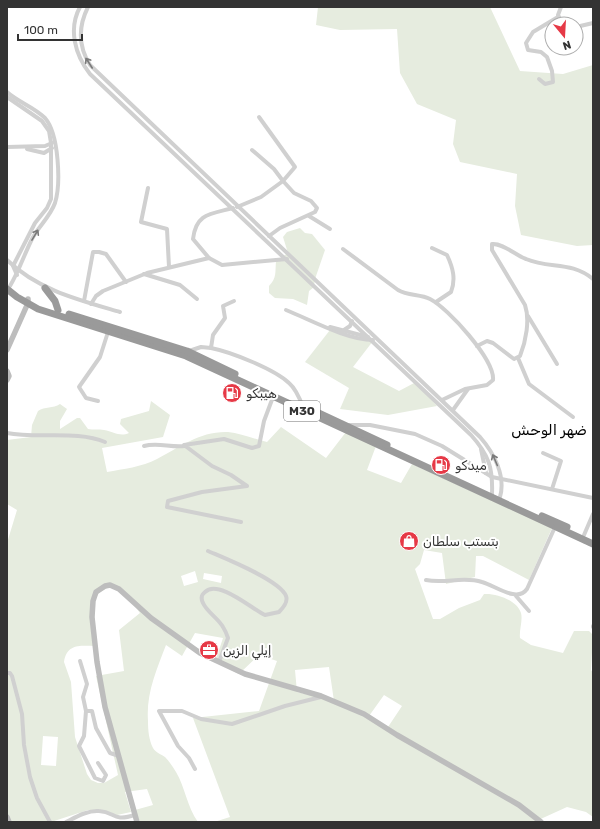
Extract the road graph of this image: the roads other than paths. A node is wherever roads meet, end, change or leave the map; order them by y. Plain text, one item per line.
1 (80, 7) edge
2 (88, 7) edge
3 (544, 25) edge
4 (544, 55) edge
5 (544, 56) edge
6 (539, 79) dead end
7 (7, 92) edge
8 (7, 97) edge
9 (131, 109) junction
10 (259, 117) dead end
11 (51, 143) junction
12 (56, 143) junction
13 (7, 147) edge
14 (24, 148) junction
15 (51, 148) junction
16 (56, 148) junction
17 (252, 150) dead end
18 (44, 153) junction
19 (51, 163) junction
20 (283, 181) junction
21 (148, 188) dead end
22 (235, 207) junction
23 (309, 216) junction
24 (330, 229) dead end
25 (269, 236) junction
26 (275, 245) junction
27 (432, 248) dead end
28 (343, 249) dead end
29 (209, 258) junction
30 (287, 259) junction
31 (7, 260) edge
32 (13, 266) junction
33 (169, 267) junction
34 (19, 270) junction
35 (144, 274) junction
36 (17, 275) junction
37 (593, 279) edge
38 (126, 282) junction
39 (8, 286) edge
40 (45, 288) junction
41 (197, 299) dead end
42 (28, 301) junction
43 (84, 302) junction
44 (234, 302) dead end
45 (436, 302) junction
46 (91, 304) junction
47 (58, 310) junction
48 (286, 310) dead end
49 (120, 312) dead end
50 (527, 315) junction
51 (352, 321) junction
52 (326, 326) junction
53 (344, 330) junction
54 (108, 332) junction
55 (121, 333) junction
56 (373, 338) junction
57 (478, 346) junction
58 (211, 348) junction
59 (7, 350) edge
60 (187, 351) junction
61 (518, 358) junction
62 (557, 364) dead end
63 (7, 371) edge
64 (7, 380) edge
65 (249, 383) junction
66 (468, 388) junction
67 (273, 397) junction
68 (442, 400) junction
69 (98, 401) dead end
70 (303, 406) junction
71 (453, 410) junction
72 (574, 417) dead end
73 (346, 426) junction
74 (7, 433) edge
75 (105, 442) dead end
76 (480, 445) junction
77 (144, 446) dead end
78 (185, 446) junction
79 (543, 453) dead end
80 (486, 474) junction
81 (492, 477) junction
82 (501, 478) junction
83 (552, 489) junction
84 (492, 494) junction
85 (500, 497) junction
86 (593, 498) edge
87 (593, 514) edge
88 (241, 522) dead end
89 (555, 527) junction
90 (584, 535) junction
91 (593, 539) edge
92 (593, 544) edge
93 (208, 551) dead end
94 (426, 580) dead end
95 (516, 596) junction
96 (529, 611) dead end
97 (80, 661) dead end
98 (219, 662) junction
99 (7, 673) edge
100 (321, 696) junction
101 (86, 712) junction
102 (119, 756) junction
103 (98, 763) dead end
104 (195, 769) dead end
105 (135, 815) junction
106 (7, 817) edge
107 (9, 822) edge
108 (50, 822) edge
109 (66, 822) edge
110 (137, 822) edge
111 (541, 822) edge

1 - 9 street
9 -> 2 street
3 - 4 street
5 - 6 street
7 - 12 street
8 - 11 street
9 - 22 street
10 - 20 street
11 - 12 street
11 - 14 street
11 - 15 street
12 - 16 street
13 - 14 street
14 - 18 street
15 - 16 street
15 - 18 street
15 - 19 street
34 -> 16 street
17 - 20 street
18 - 19 street
19 - 32 street
20 - 22 street
20 - 23 street
21 - 33 street
22 - 25 street
22 - 26 street
22 - 29 street
23 - 24 street
23 - 25 street
25 - 26 street
26 - 30 street
26 - 56 street
27 - 45 street
28 - 45 street
29 - 30 street
29 - 33 street
30 - 51 street
31 - 32 street
32 - 34 street
32 - 36 street
33 - 35 street
34 - 36 street
34 - 40 street
35 - 38 street
35 - 41 street
36 - 39 street
37 - 50 street
38 - 43 street
38 - 46 street
39 - 42 highway, M30
40 - 43 street
40 - 47 highway
42 - 47 highway, M30
42 - 54 highway, M30
42 - 59 main road
43 - 46 street
44 - 58 street
45 - 57 street
46 - 49 street
47 - 55 highway, M30
48 - 52 street
50 - 61 street
50 - 62 street
51 - 53 street
51 - 56 street
52 - 53 street
52 - 56 street
53 - 56 street
54 - 55 highway, M30
54 - 69 street
55 - 60 highway, M30
55 - 65 highway, M30
56 - 68 street
56 - 76 street
57 - 61 street
57 - 66 street
58 - 60 street
58 - 70 street
60 - 65 highway, M30
61 - 72 street
63 - 64 main road
65 - 67 highway, M30
65 - 70 highway, M30
66 - 68 street
66 - 71 street
67 - 78 street
67 - 89 highway, M30
68 - 71 street
70 - 73 highway, M30
82 -> 71 street
73 - 80 street
73 - 84 highway, M30
74 - 75 street
76 - 80 street
76 - 81 street
77 - 78 street
78 - 88 street
79 - 83 street
80 - 81 street
81 - 82 street
81 - 84 street
82 - 83 street
82 - 85 street
83 - 86 street
84 - 85 highway, M30
85 - 90 highway, M30
87 - 90 street
89 - 92 highway, M30
89 - 95 street
90 - 91 highway, M30
93 - 98 street
94 - 95 street
95 - 96 street
97 - 101 street
98 - 100 main road
98 - 102 main road
99 - 108 street
100 - 104 street
100 - 111 main road
101 - 102 street
101 - 103 street
102 - 105 main road
105 - 109 street
105 - 110 main road
106 - 107 main road

